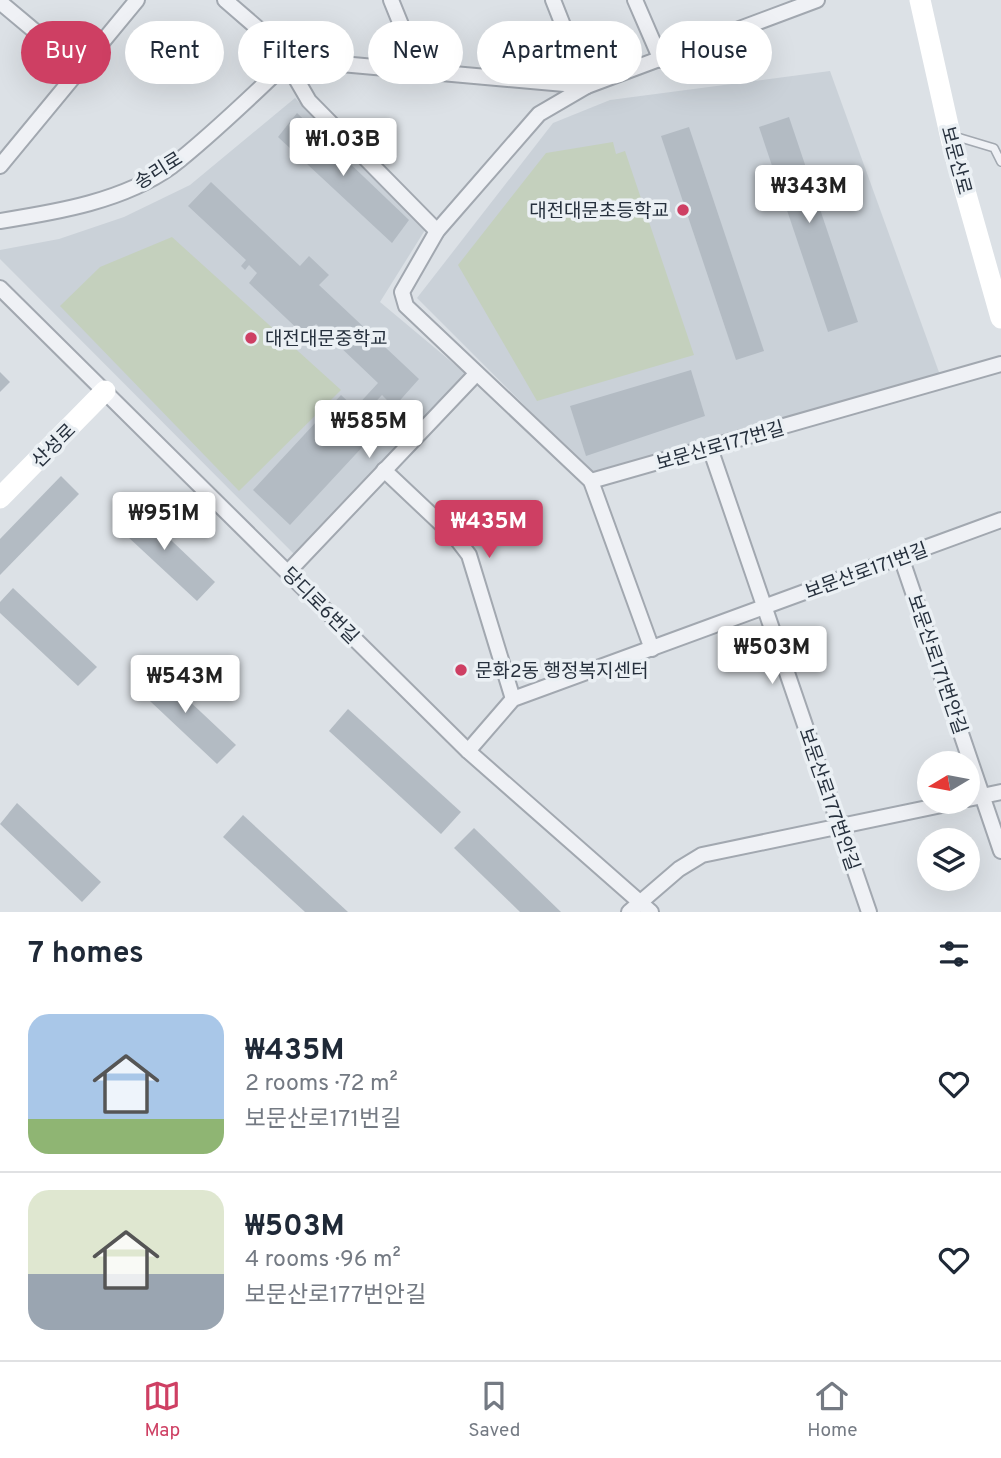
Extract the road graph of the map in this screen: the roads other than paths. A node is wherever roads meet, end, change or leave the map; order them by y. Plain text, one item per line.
1 (137, 0) edge
2 (225, 0) edge
3 (391, 0) edge
4 (553, 0) edge
5 (635, 0) edge
6 (817, 0) edge
7 (919, 0) edge
8 (0, 2) edge
9 (23, 21) edge
10 (249, 21) edge
11 (400, 21) edge
12 (762, 21) edge
13 (111, 31) edge
14 (656, 48) edge
15 (656, 62) edge
16 (463, 73) edge
17 (68, 84) edge
18 (264, 84) edge
19 (299, 84) edge
20 (587, 86) junction
21 (950, 135) junction
22 (1001, 162) edge
23 (0, 166) edge
24 (0, 220) edge
25 (437, 230) junction
26 (0, 288) edge
27 (1001, 318) edge
28 (1001, 364) edge
29 (476, 374) junction
30 (105, 391) junction
31 (710, 448) junction
32 (384, 470) junction
33 (591, 481) junction
34 (0, 498) edge
35 (1001, 520) edge
36 (901, 557) junction
37 (288, 572) junction
38 (764, 608) junction
39 (652, 649) junction
40 (513, 699) junction
41 (468, 751) junction
42 (961, 751) edge
43 (1001, 792) edge
44 (980, 797) edge
45 (980, 808) edge
46 (917, 810) edge
47 (839, 826) junction
48 (1001, 851) edge
49 (640, 901) junction
50 (629, 912) edge
51 (651, 912) edge
52 (869, 912) edge

1 - 13 street
2 - 10 street
3 - 11 street
4 - 20 street
5 - 14 street
6 - 12 street, 송리로
7 - 21 main road, 보문산로
8 - 9 street
15 - 20 street, 송리로
16 - 20 street, 송리로
17 - 23 street
18 - 24 street, 송리로
19 - 25 street
20 - 25 street
21 - 22 lane
21 - 27 main road, 보문산로
25 - 29 street
26 - 30 street, 당디로6번길
28 - 31 street, 보문산로177번길
29 - 32 street
29 - 33 street
30 - 34 main road, 산성로
30 - 37 street, 당디로6번길
31 - 33 street, 보문산로177번길
31 - 38 street, 보문산로177번안길
32 - 37 street
32 - 40 street
33 - 39 street
35 - 36 street, 보문산로171번길
36 - 38 street, 보문산로171번길
36 - 42 street, 보문산로171번안길
37 - 41 street, 당디로6번길
38 - 39 street, 보문산로171번길
38 - 47 street, 보문산로177번안길
39 - 40 street, 보문산로171번길
40 - 41 street, 보문산로171번길
41 - 49 street, 당디로6번길
43 - 44 street
45 - 48 street, 보문산로171번안길
46 - 47 street
47 - 49 street
47 - 52 street, 보문산로177번안길
49 - 50 street
49 - 51 street, 당디로6번길

